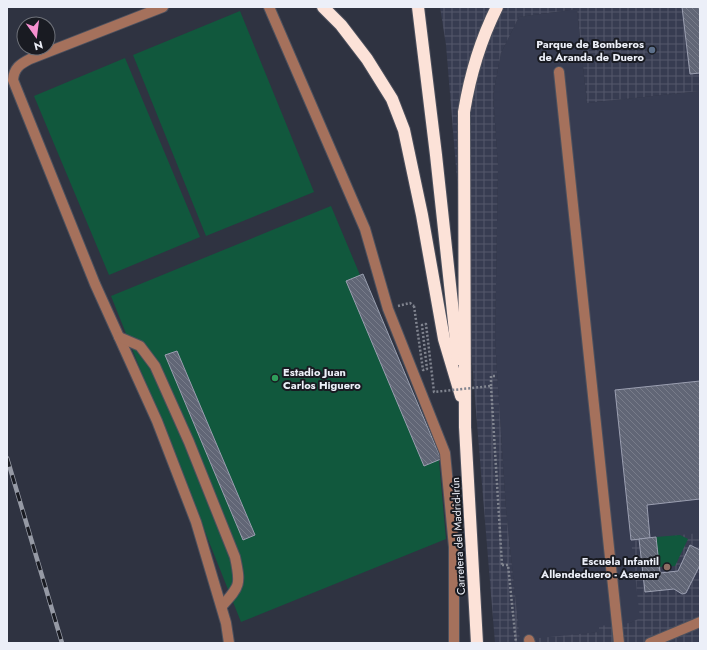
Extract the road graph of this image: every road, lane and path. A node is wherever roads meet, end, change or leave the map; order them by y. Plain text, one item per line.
1 (163, 7) edge
2 (269, 7) edge
3 (323, 7) edge
4 (418, 7) edge
5 (497, 7) edge
6 (559, 72) dead end
7 (388, 309) junction
8 (119, 337) junction
9 (497, 376) dead end
10 (491, 386) junction
11 (462, 400) junction
12 (465, 428) junction
13 (222, 606) junction
14 (700, 622) edge
15 (230, 643) edge
16 (454, 643) edge
17 (477, 643) edge
18 (516, 643) edge
19 (619, 643) edge
20 (650, 643) edge

1 - 8 street
2 - 7 street
3 - 11 highway
4 - 11 highway
5 - 12 highway
6 - 19 street
7 - 10 path, bridge
7 - 16 street
8 - 13 street
8 - 13 street
9 - 10 path
10 - 18 path, bridge
11 - 12 highway
12 - 17 highway, Carretera del Madrid-Irún
13 - 15 street
14 - 20 street

